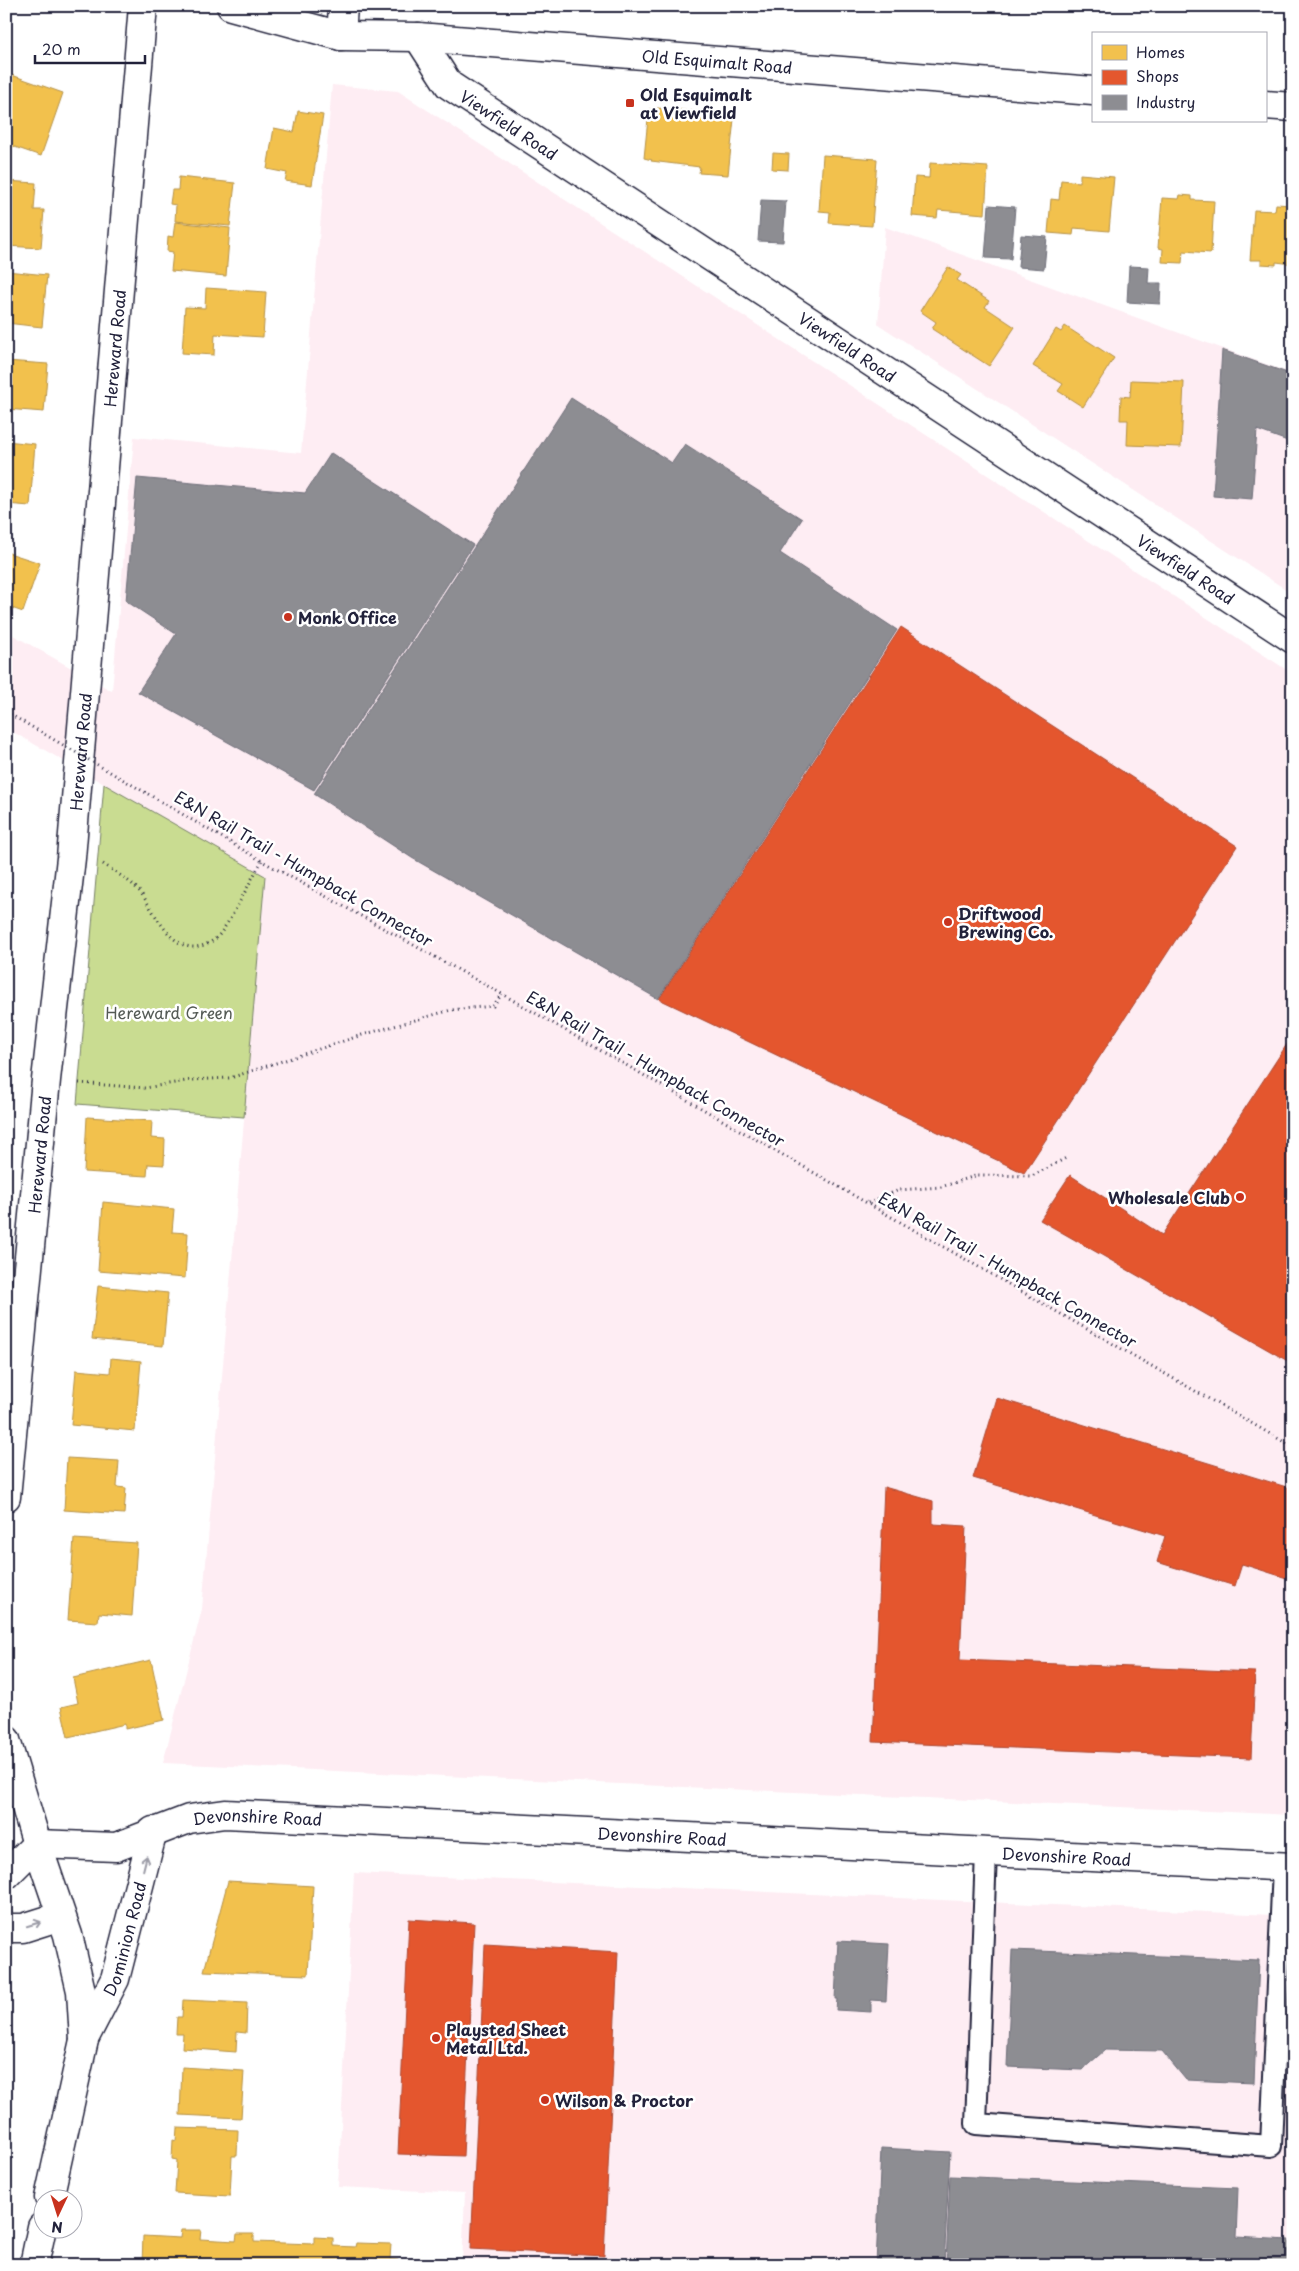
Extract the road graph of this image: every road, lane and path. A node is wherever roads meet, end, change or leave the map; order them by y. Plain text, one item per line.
1 (143, 6) edge
2 (231, 6) edge
3 (343, 6) edge
4 (341, 36) junction
5 (418, 37) junction
6 (1092, 91) edge
7 (1266, 104) edge
8 (1293, 107) edge
9 (1293, 639) edge
10 (6, 712) edge
11 (262, 861) junction
12 (99, 862) dead end
13 (502, 994) junction
14 (46, 1080) junction
15 (1068, 1157) dead end
16 (867, 1203) junction
17 (1293, 1447) edge
18 (6, 1497) edge
19 (6, 1740) edge
20 (153, 1831) junction
21 (37, 1844) junction
22 (986, 1852) junction
23 (1288, 1867) edge
24 (6, 1875) edge
25 (62, 1916) junction
26 (6, 1928) edge
27 (84, 2040) junction
28 (51, 2188) edge
29 (39, 2238) edge
30 (31, 2264) edge

1 - 14 street, Hereward Road
2 - 4 street, Old Esquimalt Road
3 - 4 street
4 - 5 street, Old Esquimalt Road
5 - 6 street, Old Esquimalt Road
5 - 9 street, Viewfield Road
7 - 8 street
10 - 11 path, E&N Rail Trail - Humpback Connector, bridge
11 - 12 path
11 - 13 path, E&N Rail Trail - Humpback Connector
13 - 14 path
13 - 16 path, E&N Rail Trail - Humpback Connector
14 - 18 street, Hereward Road
15 - 16 path
16 - 17 path, E&N Rail Trail - Humpback Connector
19 - 21 street
20 - 21 street, Devonshire Road
20 - 22 street, Devonshire Road
27 -> 20 street, Dominion Road
21 - 24 street
21 - 25 street, Dominion Road
22 - 23 street, Devonshire Road
22 - 23 lane
26 -> 25 street
25 - 27 street, Dominion Road
27 - 28 street, Dominion Road
29 - 30 street

